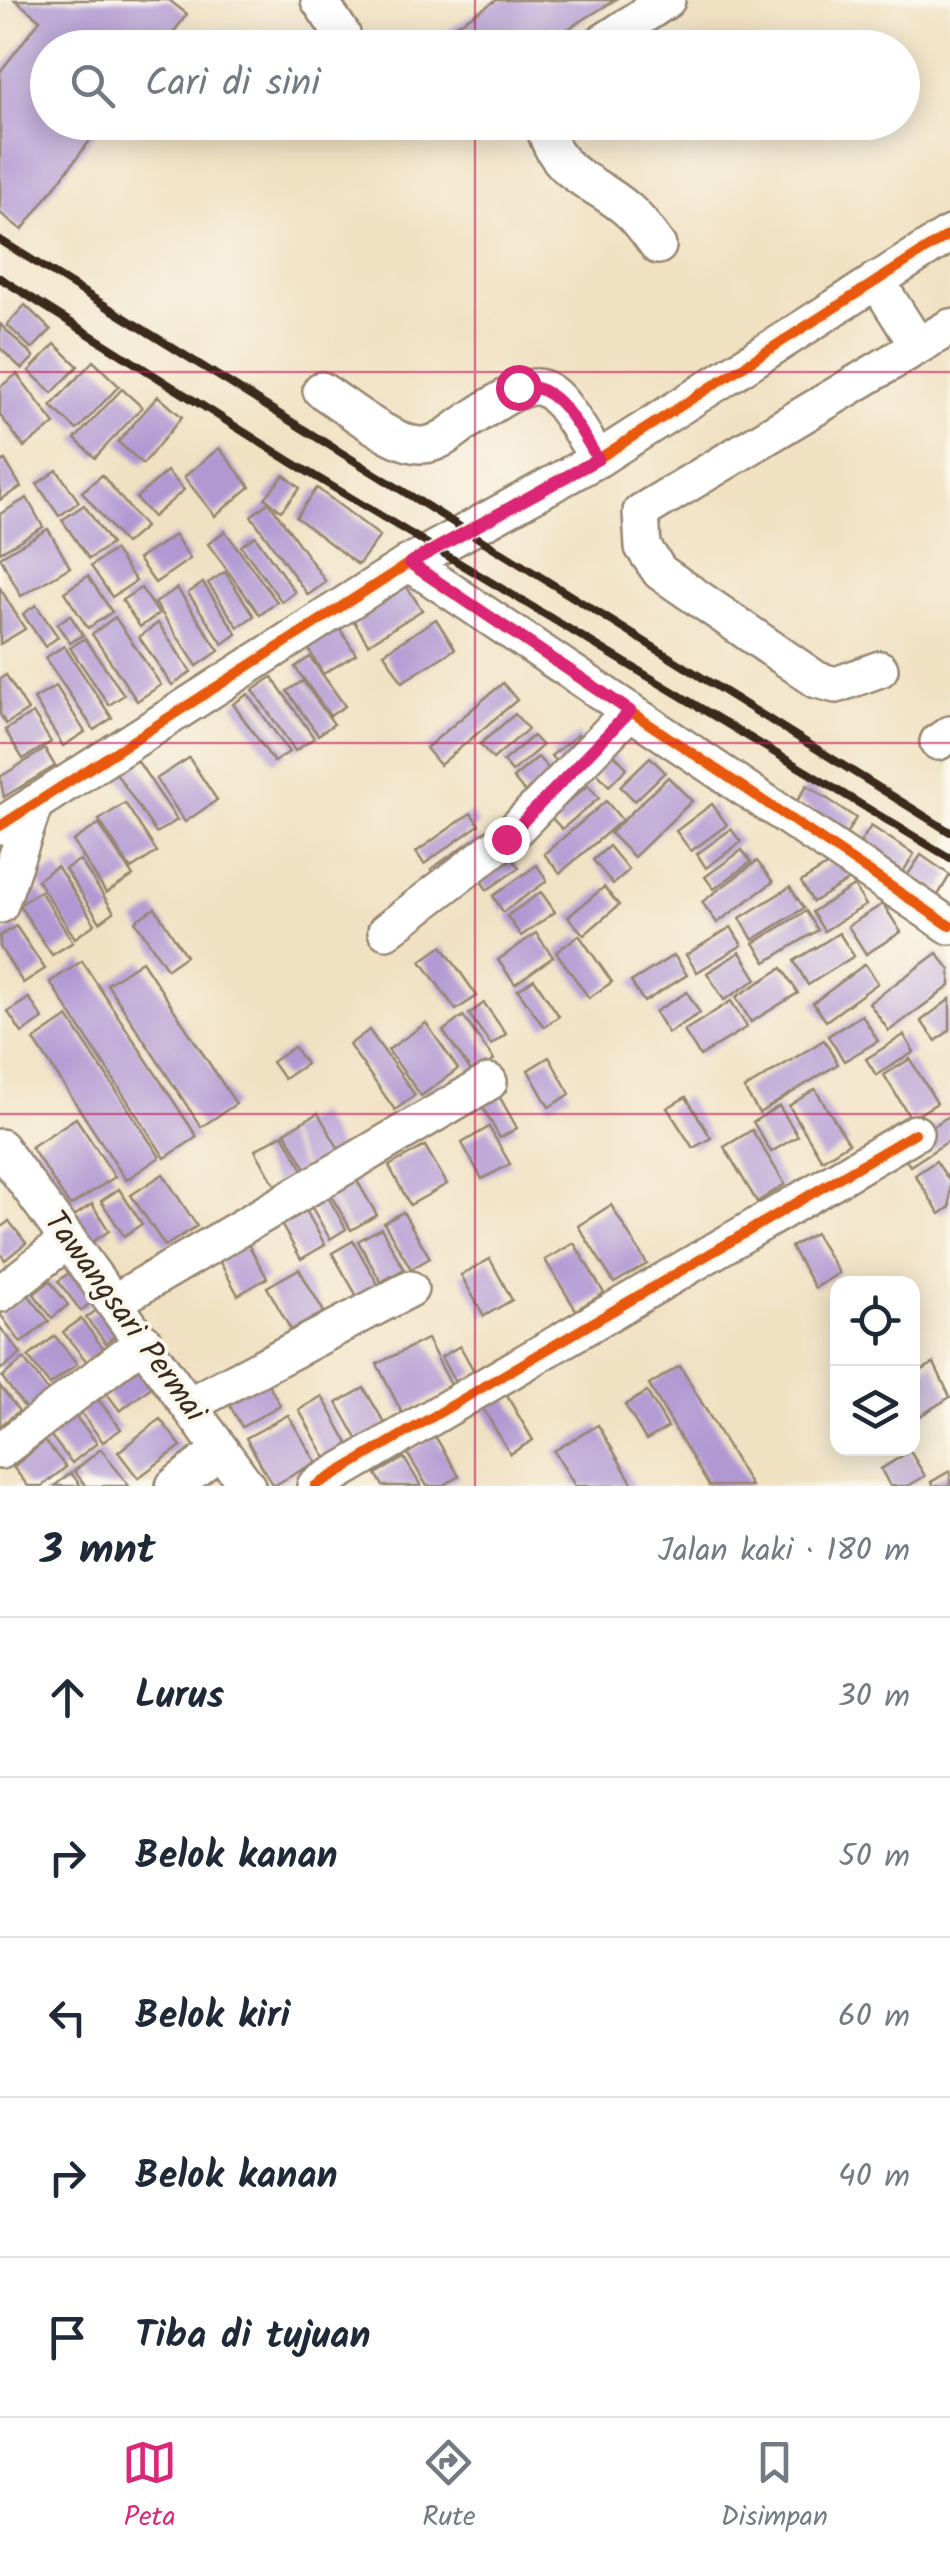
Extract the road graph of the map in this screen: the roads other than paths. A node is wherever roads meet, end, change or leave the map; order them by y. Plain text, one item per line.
1 (319, 0) edge
2 (667, 0) edge
3 (339, 30) edge
4 (621, 30) edge
5 (551, 140) edge
6 (950, 234) edge
7 (658, 246) dead end
8 (876, 280) junction
9 (950, 327) edge
10 (918, 346) junction
11 (321, 390) dead end
12 (598, 459) junction
13 (410, 563) junction
14 (880, 669) dead end
15 (630, 711) junction
16 (35, 803) junction
17 (0, 826) edge
18 (0, 905) edge
19 (950, 926) edge
20 (386, 931) dead end
21 (489, 1082) dead end
22 (916, 1133) dead end
23 (0, 1148) edge
24 (68, 1240) junction
25 (410, 1289) dead end
26 (0, 1294) edge
27 (114, 1302) junction
28 (144, 1342) junction
29 (189, 1405) junction
30 (220, 1450) junction
31 (0, 1452) edge
32 (174, 1486) edge
33 (247, 1486) edge
34 (316, 1486) edge

1 - 3 street
2 - 4 street
5 - 7 street
6 - 8 street
8 - 10 street
8 - 12 street
9 - 10 street
10 - 14 street
11 - 12 street
12 - 13 street
13 - 15 street
13 - 16 street
15 - 19 street
15 - 20 street
16 - 17 street
16 - 18 street
21 - 27 street
22 - 34 street
23 - 24 street, Tawangsari Permai
24 - 26 street
24 - 27 street, Tawangsari Permai
25 - 29 street
27 - 28 street, Tawangsari Permai
28 - 29 street, Tawangsari Permai
28 - 31 street
29 - 30 street, Tawangsari Permai
30 - 32 street
30 - 33 street, Tawangsari Permai

